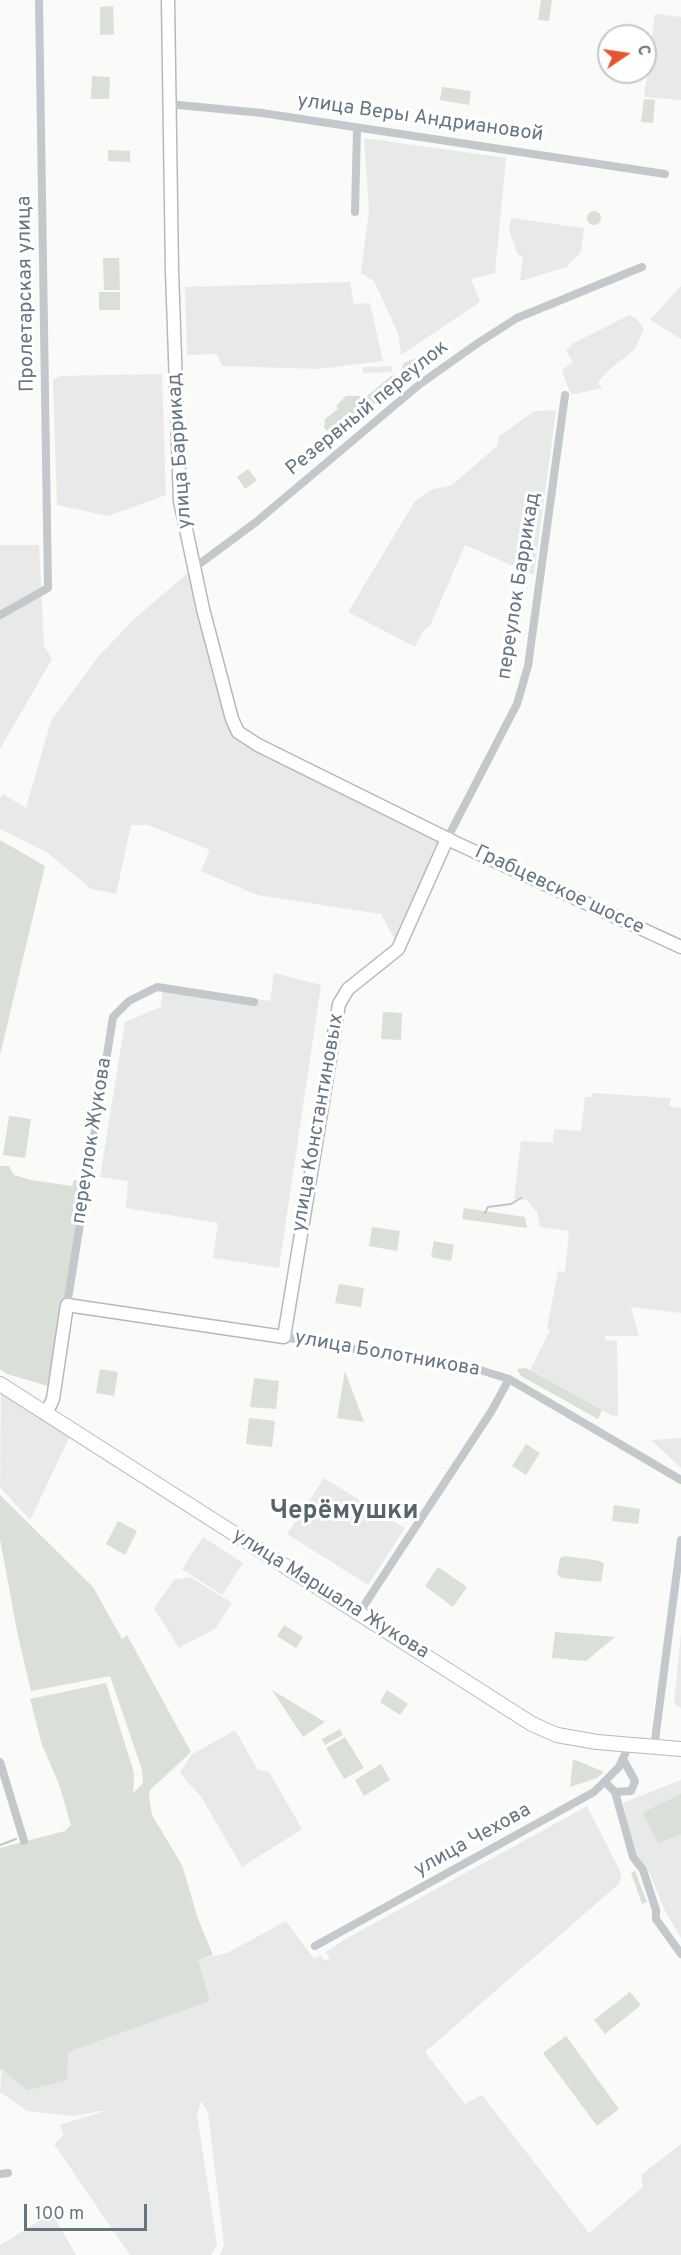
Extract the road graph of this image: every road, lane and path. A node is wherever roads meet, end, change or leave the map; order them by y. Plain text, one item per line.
1 (39, 0) edge
2 (168, 0) edge
3 (168, 104) junction
4 (357, 129) junction
5 (665, 174) dead end
6 (355, 212) dead end
7 (642, 267) dead end
8 (565, 395) dead end
9 (194, 568) junction
10 (0, 615) edge
11 (447, 838) junction
12 (676, 946) edge
13 (681, 954) edge
14 (254, 1002) dead end
15 (67, 1305) junction
16 (284, 1336) junction
17 (509, 1379) junction
18 (0, 1384) edge
19 (46, 1414) junction
20 (681, 1480) edge
21 (681, 1540) edge
22 (359, 1613) junction
23 (629, 1745) junction
24 (654, 1748) junction
25 (681, 1749) edge
26 (624, 1761) junction
27 (0, 1762) edge
28 (606, 1783) junction
29 (615, 1792) junction
30 (24, 1841) dead end
31 (315, 1946) dead end
32 (681, 1954) edge

1 - 10 street, Пролетарская улица
2 - 3 street, улица Баррикад
3 - 4 street, улица Веры Андриановой
3 - 9 street, улица Баррикад
4 - 5 street, улица Веры Андриановой
4 - 6 street
7 - 9 street, Резервный переулок
8 - 11 street, переулок Баррикад
9 - 11 street, улица Баррикад
11 - 12 street, Грабцевское шоссе
11 - 16 street, улица Константиновых
12 - 13 street, Грабцевское шоссе
14 - 15 street, переулок Жукова
15 - 16 street, улица Болотникова
15 - 19 street, переулок Жукова
16 - 17 street, улица Болотникова
17 - 20 street, улица Болотникова
17 - 22 street
18 - 19 main road, улица Маршала Жукова
19 - 22 main road, улица Маршала Жукова
21 - 24 street
22 - 23 main road, улица Маршала Жукова
23 - 24 main road, улица Маршала Жукова
23 - 26 street, улица Чехова
24 - 25 main road, улица Маршала Жукова
26 - 28 street, улица Чехова
26 - 29 street
27 - 30 street
28 - 29 street
28 - 31 street, улица Чехова
29 - 32 street

